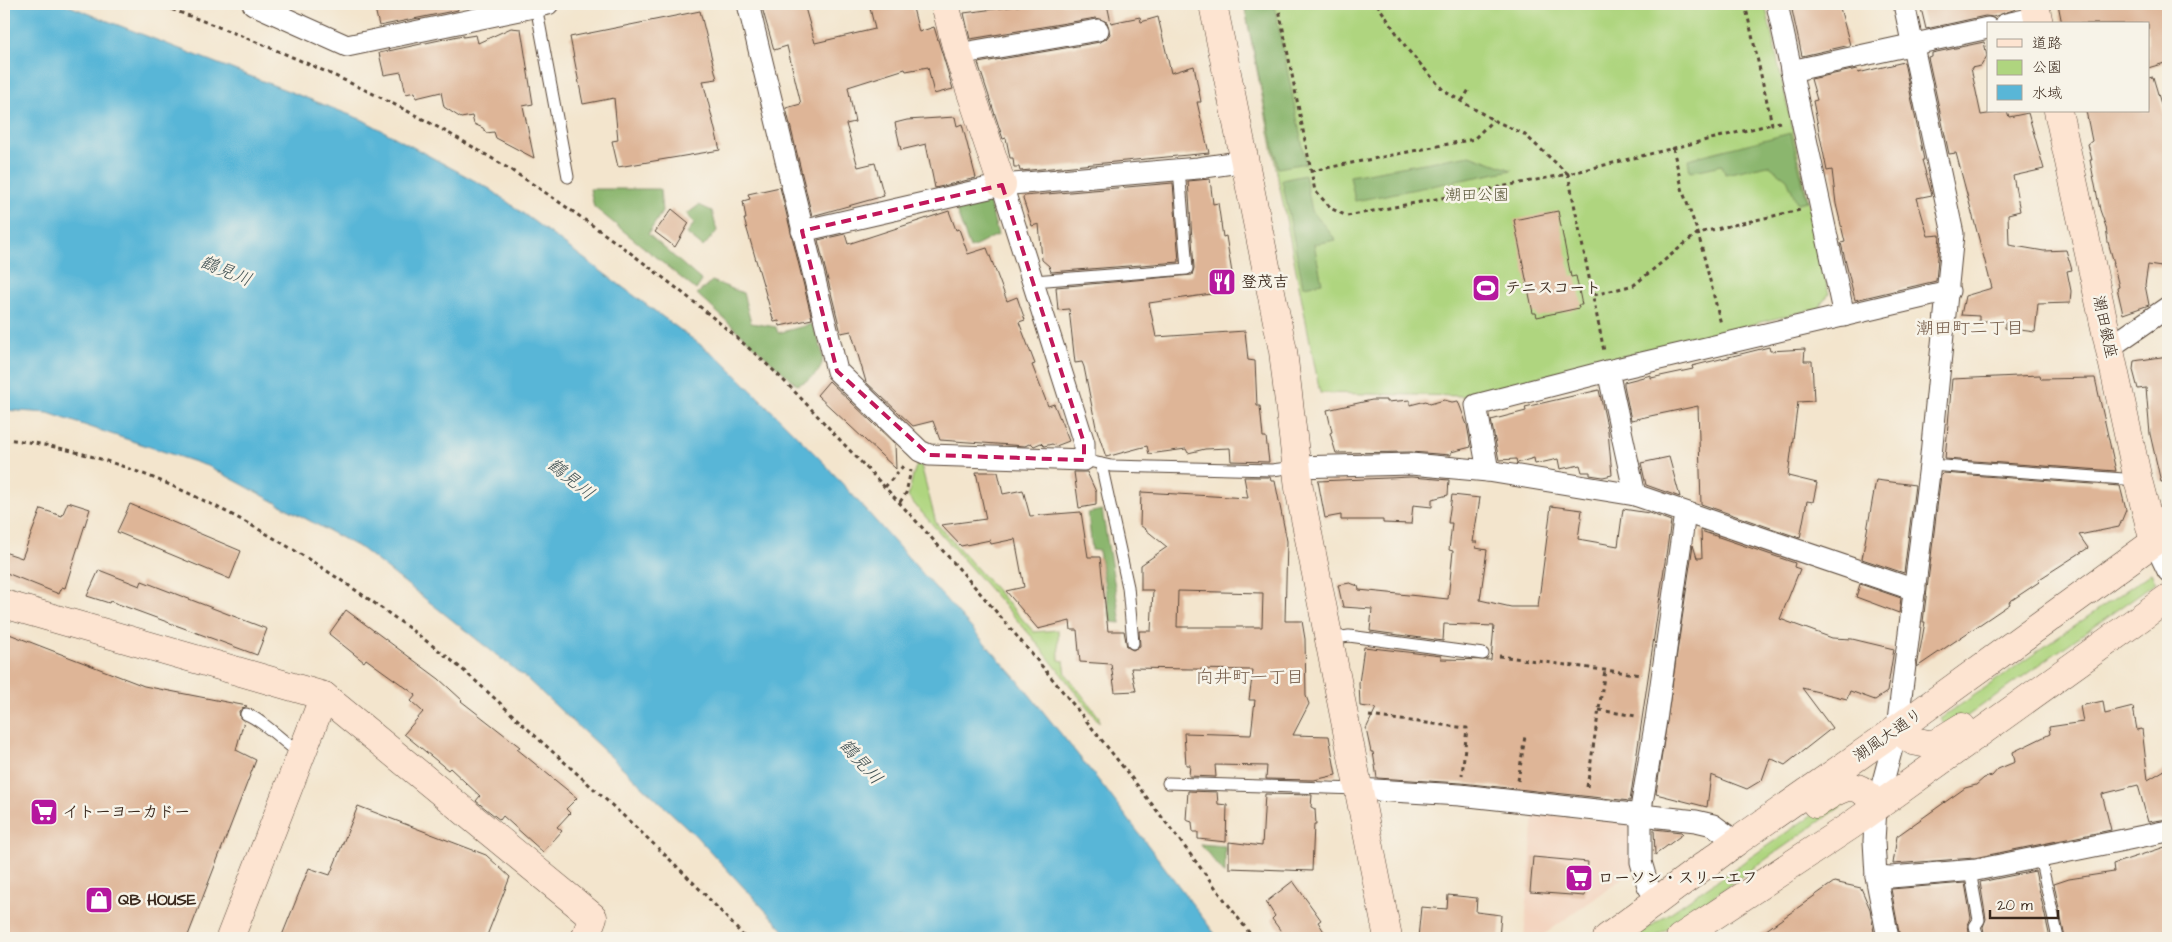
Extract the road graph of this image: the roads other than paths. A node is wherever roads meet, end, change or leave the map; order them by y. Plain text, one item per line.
1 (253, 4) edge
2 (748, 4) edge
3 (945, 4) edge
4 (1213, 4) edge
5 (1777, 4) edge
6 (1904, 4) edge
7 (540, 5) edge
8 (2038, 15) edge
9 (2013, 22) edge
10 (1987, 28) edge
11 (1098, 30) dead end
12 (1912, 44) junction
13 (958, 54) junction
14 (1791, 71) junction
15 (2058, 112) edge
16 (1246, 161) junction
17 (1179, 169) junction
18 (568, 177) dead end
19 (1002, 185) junction
20 (802, 231) junction
21 (1034, 281) junction
22 (1949, 291) junction
23 (2168, 307) edge
24 (1844, 316) junction
25 (2109, 348) junction
26 (1608, 371) junction
27 (1092, 462) junction
28 (1930, 465) junction
29 (1296, 467) junction
30 (1488, 471) junction
31 (2138, 480) junction
32 (1634, 495) junction
33 (1685, 513) junction
34 (2163, 544) edge
35 (2168, 571) edge
36 (1915, 590) junction
37 (2168, 598) edge
38 (4, 604) edge
39 (2113, 637) junction
40 (1328, 639) junction
41 (1133, 643) dead end
42 (1483, 654) road end
43 (324, 696) junction
44 (246, 714) dead end
45 (1897, 729) junction
46 (301, 754) junction
47 (1168, 783) dead end
48 (1358, 789) junction
49 (1876, 808) junction
50 (1642, 817) junction
51 (2168, 831) edge
52 (1736, 842) junction
53 (2040, 857) junction
54 (1970, 870) junction
55 (1876, 876) junction
56 (1657, 900) junction
57 (230, 938) edge
58 (585, 938) edge
59 (1388, 938) edge
60 (1607, 938) edge
61 (1680, 938) edge
62 (1888, 938) edge
63 (1978, 938) edge
64 (2058, 938) edge

1 - 7 street
2 - 20 street
3 - 13 street
4 - 16 street
5 - 14 street
6 - 12 street
7 - 18 lane
8 - 9 street
10 - 12 street
11 - 13 street
12 - 14 street
12 - 22 street
13 - 19 street
14 - 24 street
15 - 25 street, 潮田銀座
16 - 17 street
16 - 29 street
17 - 19 street
17 - 21 lane
19 - 20 street
19 - 21 street
20 - 27 street
21 - 27 street
22 - 24 street
22 - 28 street
23 - 25 street
24 - 26 street
25 - 31 street, 潮田銀座
26 - 30 street
26 - 32 street
27 - 29 lane
27 - 41 lane
28 - 31 lane
28 - 36 street
29 - 30 street
29 - 40 street
30 - 32 street
31 - 34 street, 潮田銀座
32 - 33 street
33 - 36 street
33 - 50 street
34 - 35 street
34 - 45 street, 潮風大通り
36 - 45 street
37 - 39 street
38 - 43 street
39 - 45 street
39 - 49 street
40 - 42 lane
40 - 48 street
43 - 46 street
43 - 58 street
44 - 46 lane
45 - 49 street
45 - 52 street, 潮風大通り
46 - 57 street
47 - 48 lane
48 - 50 street
48 - 59 street
49 - 55 street
49 - 56 street
49 - 61 street
50 - 52 street
50 - 56 street
51 - 53 street
52 - 56 street, 潮風大通り
53 - 54 street
53 - 64 lane
54 - 55 street
54 - 63 lane
55 - 62 street
56 - 60 street, 潮風大通り

